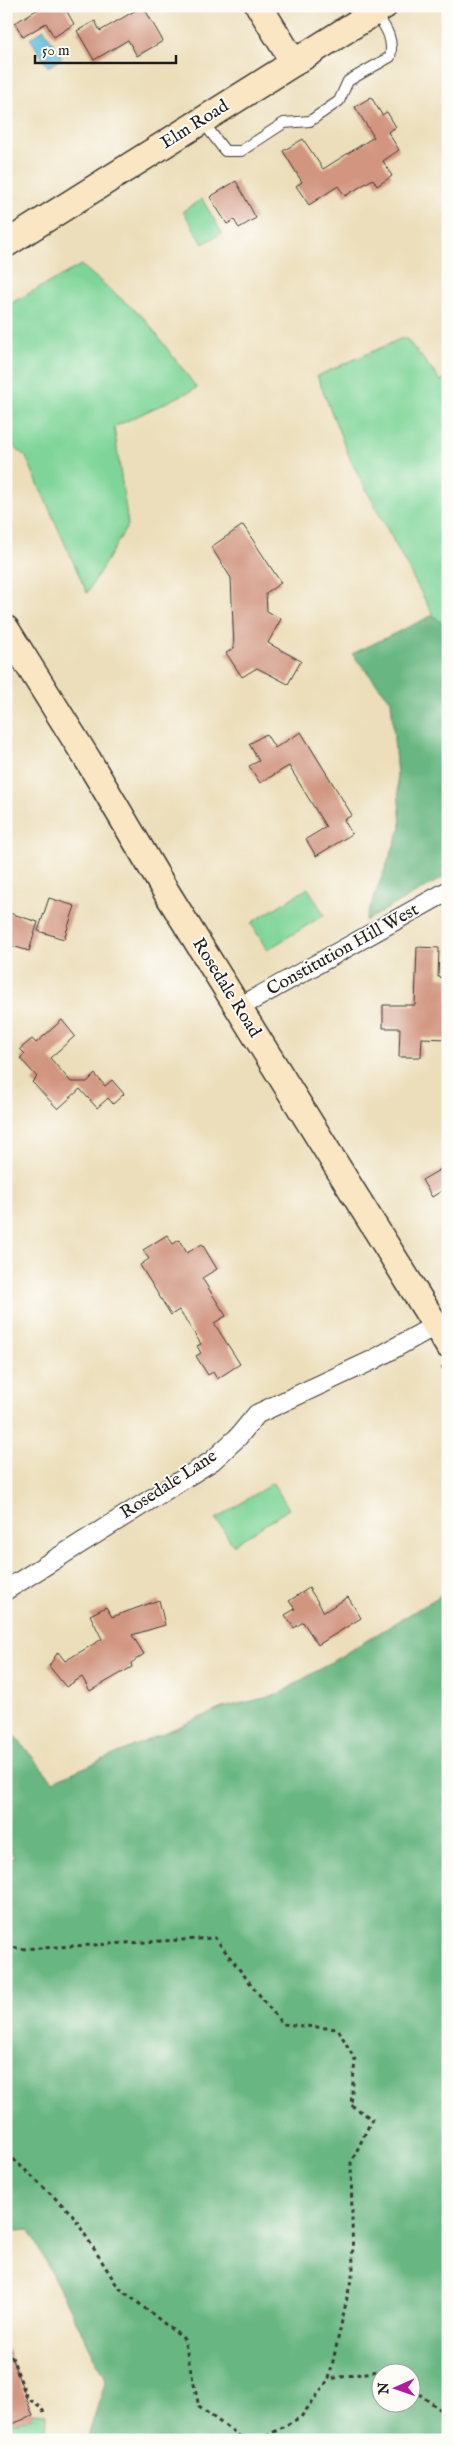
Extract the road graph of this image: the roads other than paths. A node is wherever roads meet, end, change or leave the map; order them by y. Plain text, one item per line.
1 (259, 6) edge
2 (380, 9) edge
3 (294, 63) junction
4 (202, 121) junction
5 (6, 244) edge
6 (6, 629) edge
7 (448, 892) edge
8 (238, 1008) junction
9 (442, 1335) edge
10 (6, 1590) edge

1 - 3 street
2 - 3 street, Elm Road
2 - 4 lane
3 - 4 street, Elm Road
4 - 5 street, Elm Road
6 - 8 street, Rosedale Road
7 - 8 street, Constitution Hill West
8 - 9 street, Rosedale Road
9 - 10 street, Rosedale Lane

